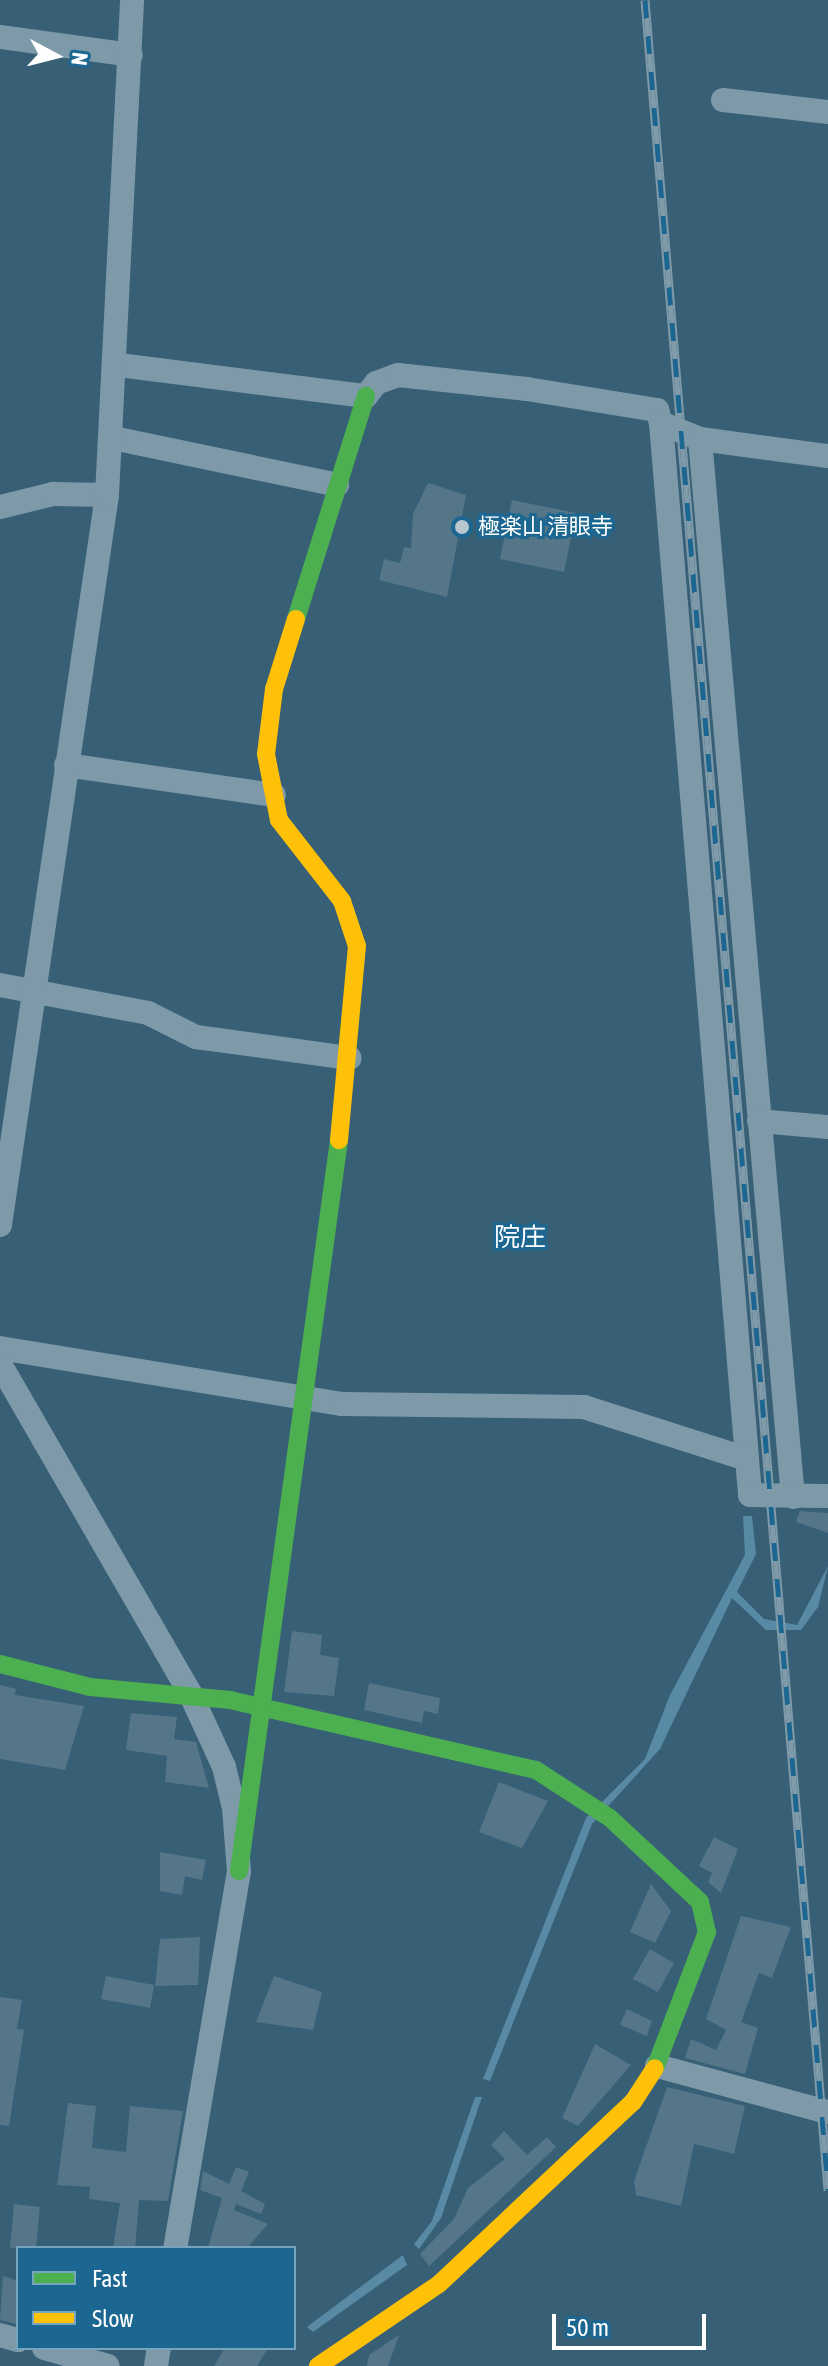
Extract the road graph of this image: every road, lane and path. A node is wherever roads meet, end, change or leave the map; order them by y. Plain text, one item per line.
1 (132, 0) edge
2 (0, 37) edge
3 (131, 55) junction
4 (723, 100) dead end
5 (828, 112) edge
6 (119, 365) junction
7 (366, 396) junction
8 (661, 423) junction
9 (113, 438) junction
10 (700, 439) junction
11 (828, 456) edge
12 (337, 485) junction
13 (107, 495) junction
14 (0, 507) edge
15 (66, 765) junction
16 (274, 795) junction
17 (0, 985) edge
18 (35, 989) junction
19 (350, 1058) junction
20 (759, 1121) junction
21 (828, 1127) edge
22 (0, 1225) edge
23 (0, 1348) edge
24 (0, 1364) edge
25 (299, 1398) junction
26 (747, 1459) junction
27 (828, 1496) edge
28 (793, 1497) junction
29 (0, 1664) edge
30 (190, 1693) junction
31 (259, 1706) junction
32 (239, 1871) junction
33 (657, 2066) junction
34 (828, 2112) edge
35 (175, 2246) edge
36 (51, 2350) edge
37 (108, 2366) edge
38 (318, 2366) edge

1 - 3 street
2 - 3 street
3 - 6 street
4 - 5 street
6 - 7 street
6 - 9 street
7 - 8 street
7 - 12 street
8 - 10 street
8 - 26 street
9 - 12 street
9 - 13 street
10 - 11 street
10 - 20 street
12 - 16 street
13 - 14 street
13 - 15 street
15 - 16 street
15 - 18 street
16 - 19 street
17 - 18 street
18 - 19 street
18 - 22 street
19 - 25 street
20 - 21 street
20 - 28 street
23 - 25 street
24 - 30 street
25 - 26 street
25 - 31 street
26 - 28 street
27 - 28 street
29 - 30 street
30 - 31 street
30 - 32 street
31 - 32 street
31 - 33 street
32 - 35 street
33 - 34 street
33 - 38 street
36 - 37 street

